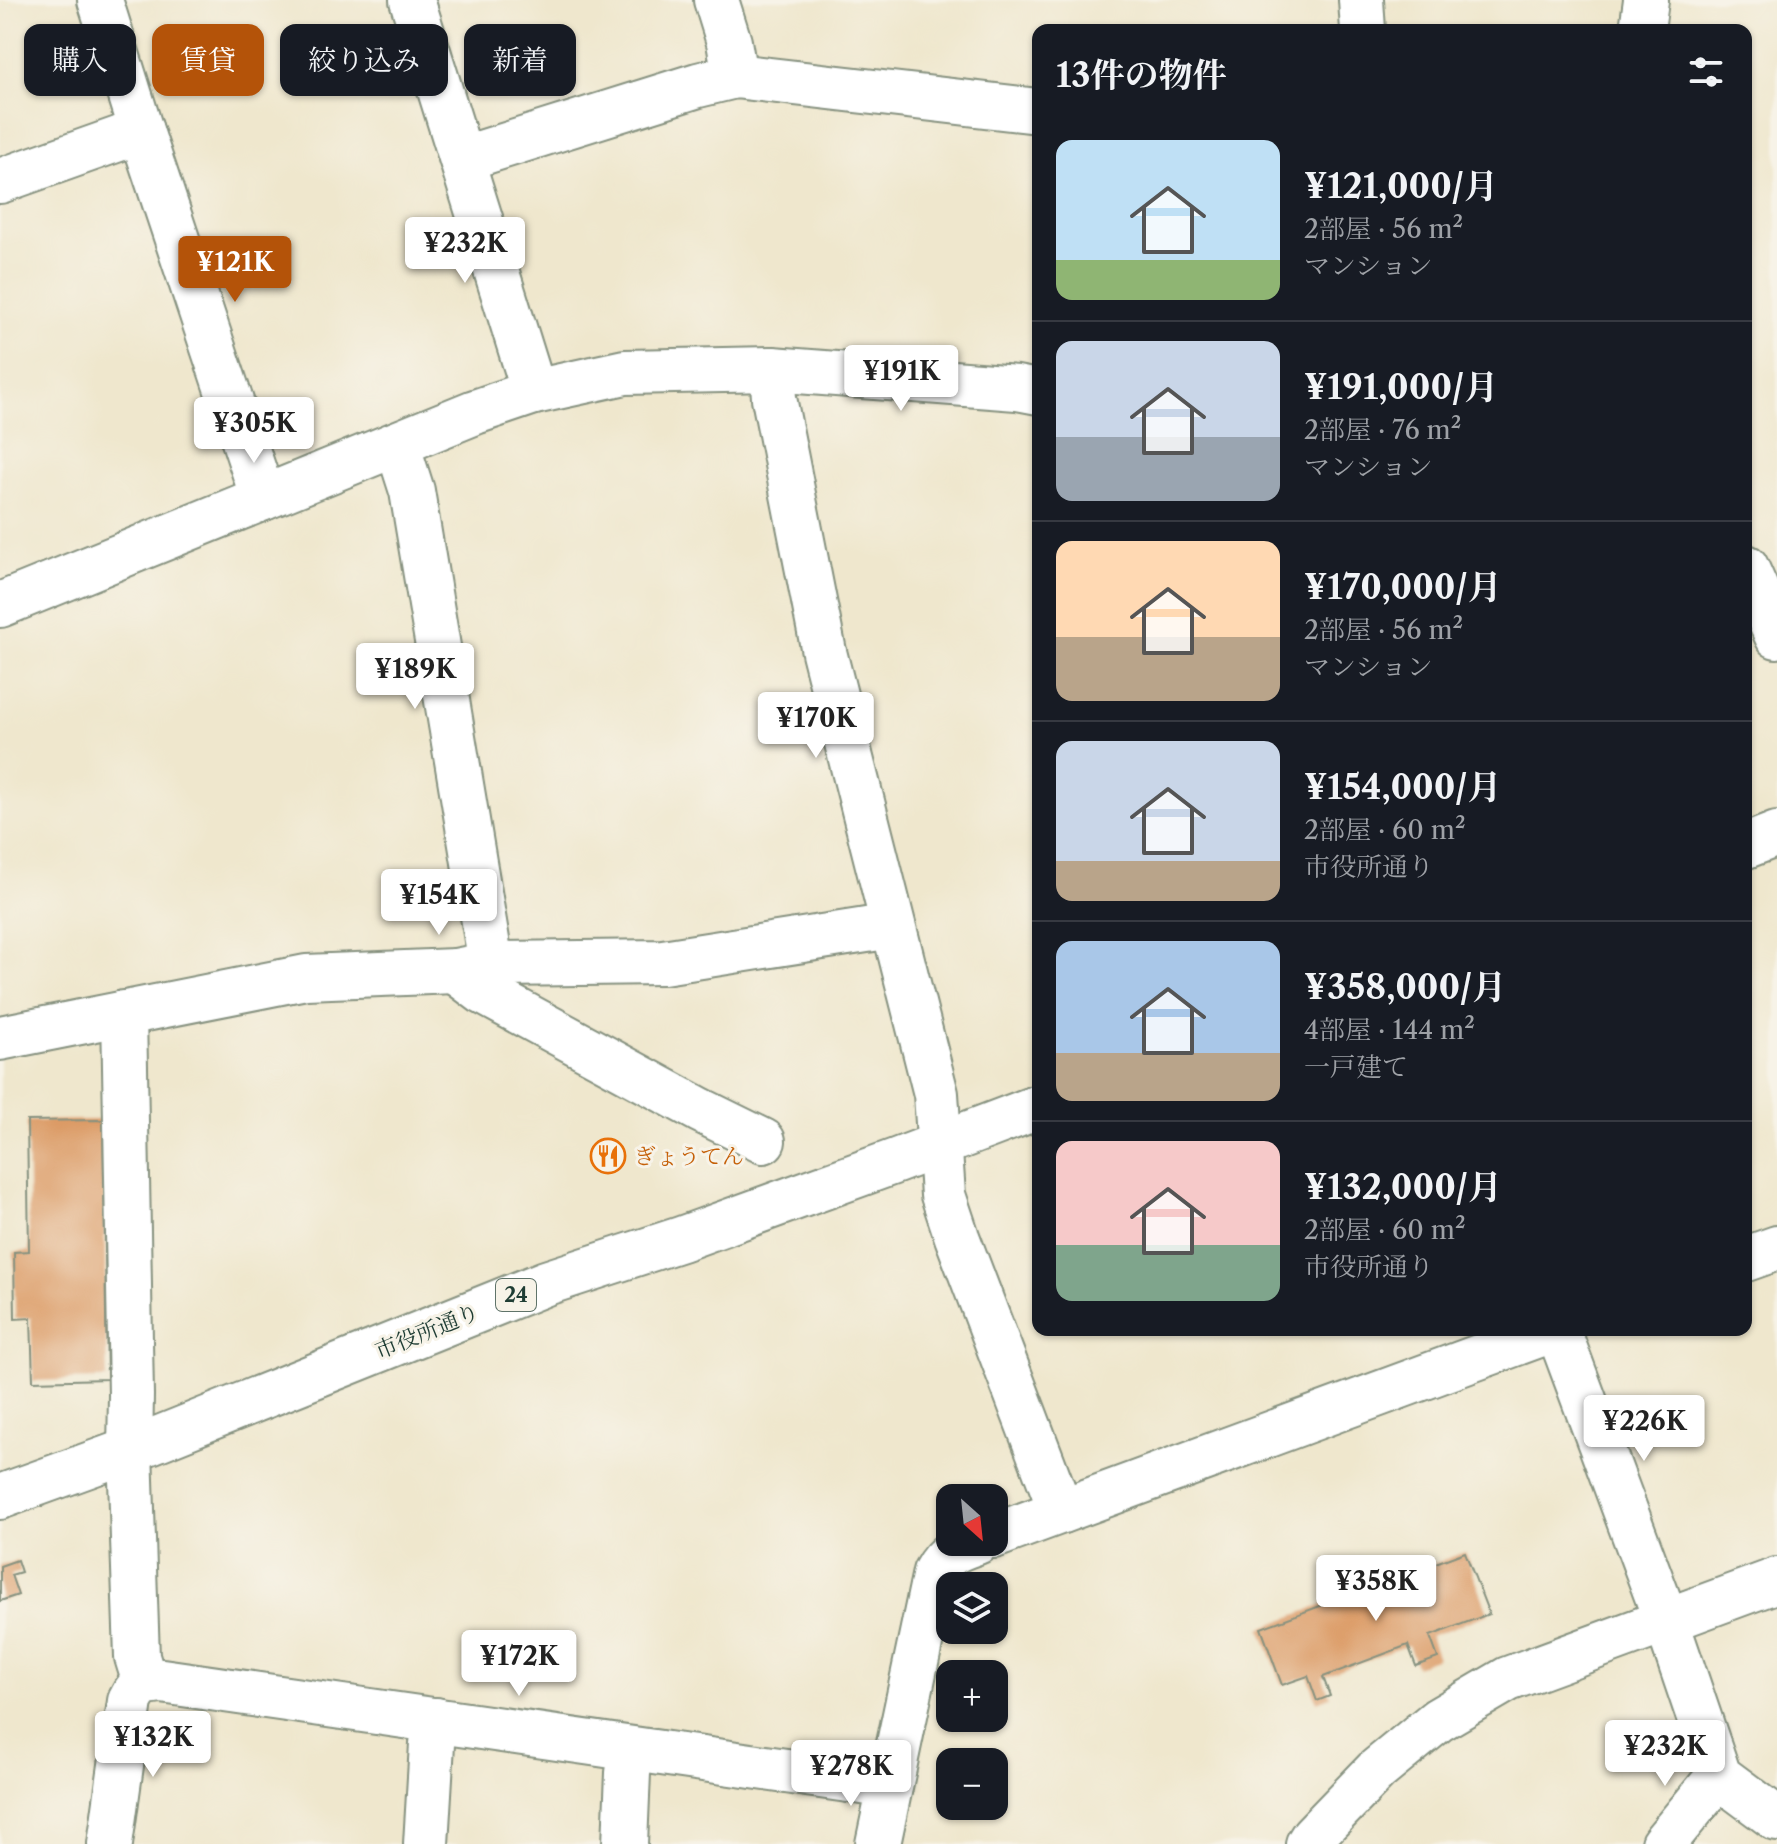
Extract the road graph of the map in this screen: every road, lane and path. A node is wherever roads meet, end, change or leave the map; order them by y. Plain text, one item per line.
1 (100, 0) edge
2 (412, 0) edge
3 (716, 0) edge
4 (1361, 0) edge
5 (1646, 0) edge
6 (1363, 24) edge
7 (1643, 24) edge
8 (735, 76) junction
9 (1032, 110) edge
10 (141, 131) junction
11 (462, 159) junction
12 (0, 181) edge
13 (772, 369) junction
14 (1032, 391) edge
15 (534, 392) junction
16 (397, 444) junction
17 (263, 498) junction
18 (1752, 580) edge
19 (0, 605) edge
20 (1777, 636) edge
21 (1777, 834) edge
22 (1752, 844) edge
23 (892, 926) junction
24 (473, 968) junction
25 (124, 1013) junction
26 (0, 1038) edge
27 (1032, 1109) edge
28 (763, 1141) dead end
29 (939, 1144) junction
30 (1777, 1248) edge
31 (1752, 1257) edge
32 (1536, 1336) edge
33 (1560, 1336) edge
34 (130, 1450) junction
35 (0, 1497) edge
36 (1061, 1511) junction
37 (1008, 1531) edge
38 (947, 1556) edge
39 (1777, 1580) edge
40 (1666, 1620) junction
41 (145, 1683) junction
42 (436, 1720) junction
43 (632, 1750) junction
44 (1719, 1776) junction
45 (890, 1786) junction
46 (1777, 1819) edge
47 (110, 1844) edge
48 (426, 1844) edge
49 (625, 1844) edge
50 (878, 1844) edge
51 (1308, 1844) edge
52 (1663, 1844) edge

1 - 10 street
2 - 11 street
3 - 8 street
4 - 6 street
5 - 7 street
8 - 9 street
8 - 11 street
10 - 12 street
10 - 17 street
11 - 15 street
13 - 14 street
13 - 15 street
13 - 23 street
15 - 16 street
16 - 17 street
16 - 24 street
17 - 19 street
18 - 20 street
21 - 22 street
23 - 24 street
23 - 29 street
24 - 25 street
24 - 28 street
25 - 26 street
25 - 34 street
27 - 29 street, 市役所通り / 24
29 - 34 street, 市役所通り / 24
29 - 36 street
30 - 31 street
32 - 36 street
33 - 40 street
34 - 35 street, 市役所通り / 24
34 - 41 street
36 - 37 street
38 - 45 street
39 - 40 street
40 - 44 street
40 - 51 street
41 - 42 street
41 - 47 street
42 - 43 street
42 - 48 street
43 - 45 street
43 - 49 street
44 - 46 street
44 - 52 street
45 - 50 street

